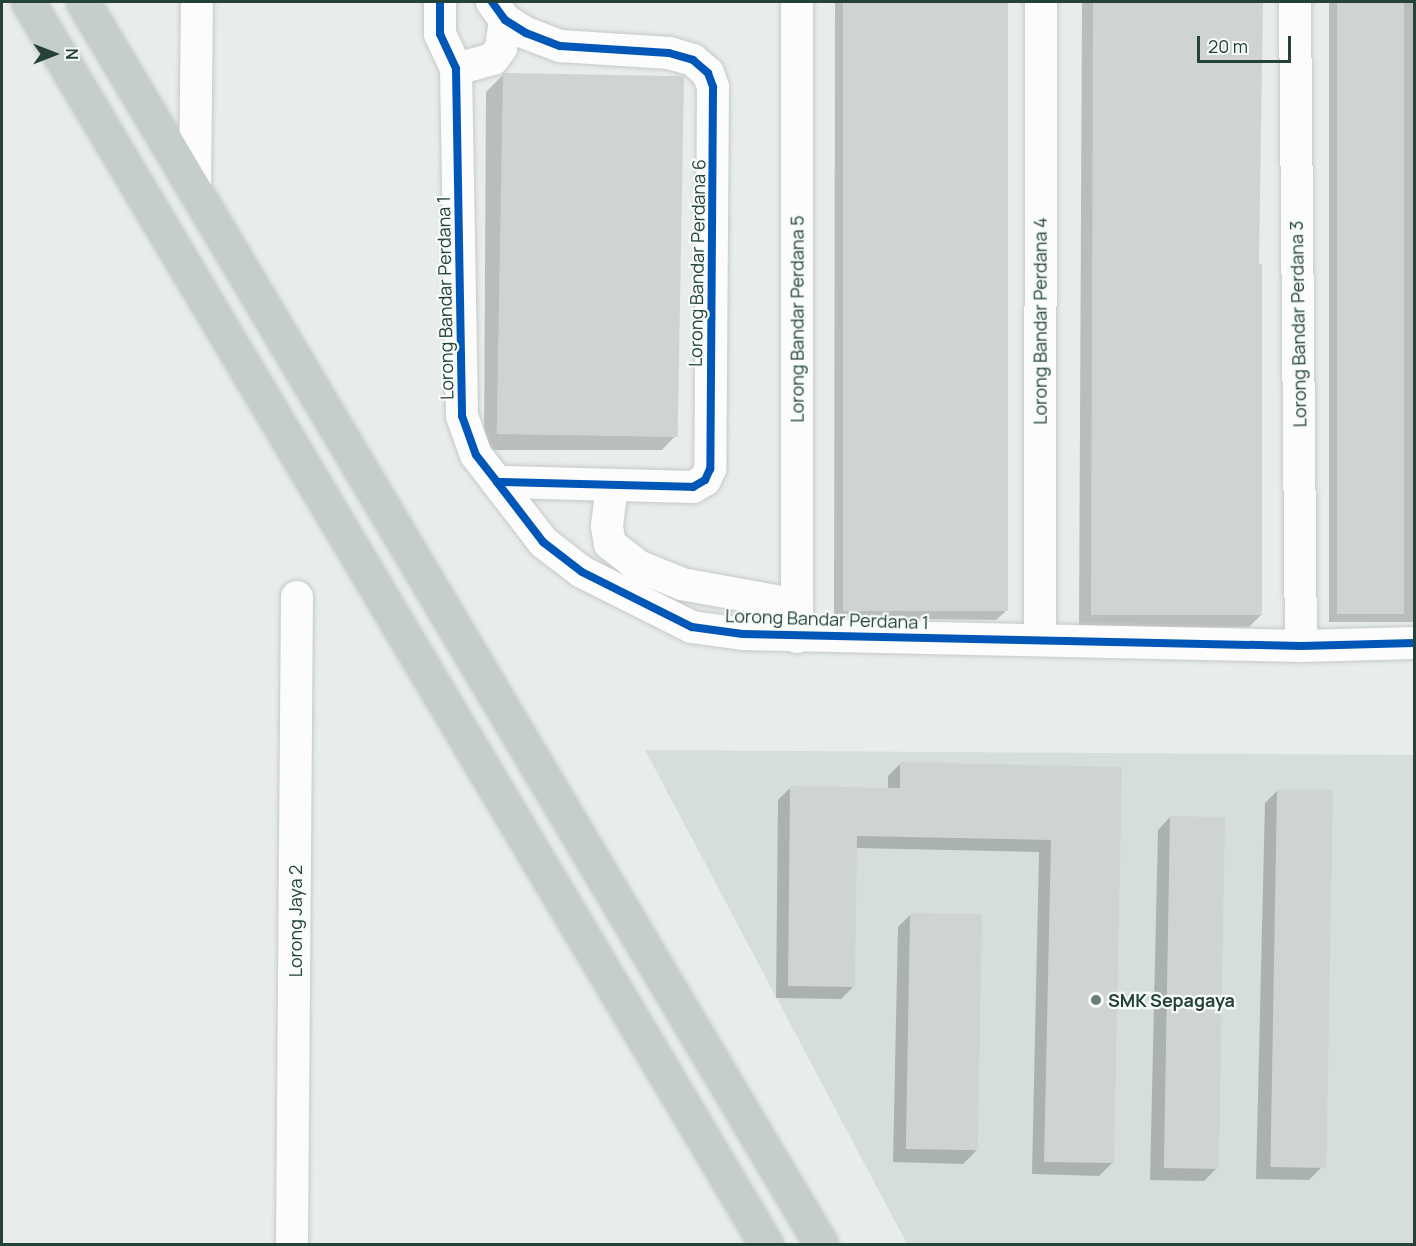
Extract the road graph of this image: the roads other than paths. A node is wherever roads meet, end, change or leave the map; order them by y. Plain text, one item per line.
1 (28, 2) edge
2 (83, 2) edge
3 (197, 2) edge
4 (440, 2) edge
5 (797, 2) edge
6 (1041, 2) edge
7 (1295, 2) edge
8 (499, 11) edge
9 (456, 69) junction
10 (195, 186) junction
11 (497, 482) junction
12 (612, 485) junction
13 (297, 597) dead end
14 (797, 605) junction
15 (797, 637) junction
16 (1040, 640) junction
17 (1414, 643) edge
18 (1302, 646) junction
19 (292, 1245) edge
20 (766, 1245) edge
21 (820, 1245) edge

1 - 20 highway
2 - 10 highway
3 - 10 street
4 - 9 street, Lorong Bandar Perdana 1
5 - 14 street, Lorong Bandar Perdana 5
6 - 16 street, Lorong Bandar Perdana 4
7 - 18 street, Lorong Bandar Perdana 3
8 - 9 street
8 - 12 street, Lorong Bandar Perdana 6
9 - 11 street, Lorong Bandar Perdana 1
10 - 21 highway
11 - 12 street, Lorong Bandar Perdana 6
11 - 15 street, Lorong Bandar Perdana 1
12 - 14 street
13 - 19 street, Lorong Jaya 2
14 - 15 street, Lorong Bandar Perdana 5
15 - 16 street, Lorong Bandar Perdana 1
16 - 18 street, Lorong Bandar Perdana 1
17 - 18 street, Lorong Bandar Perdana 1

